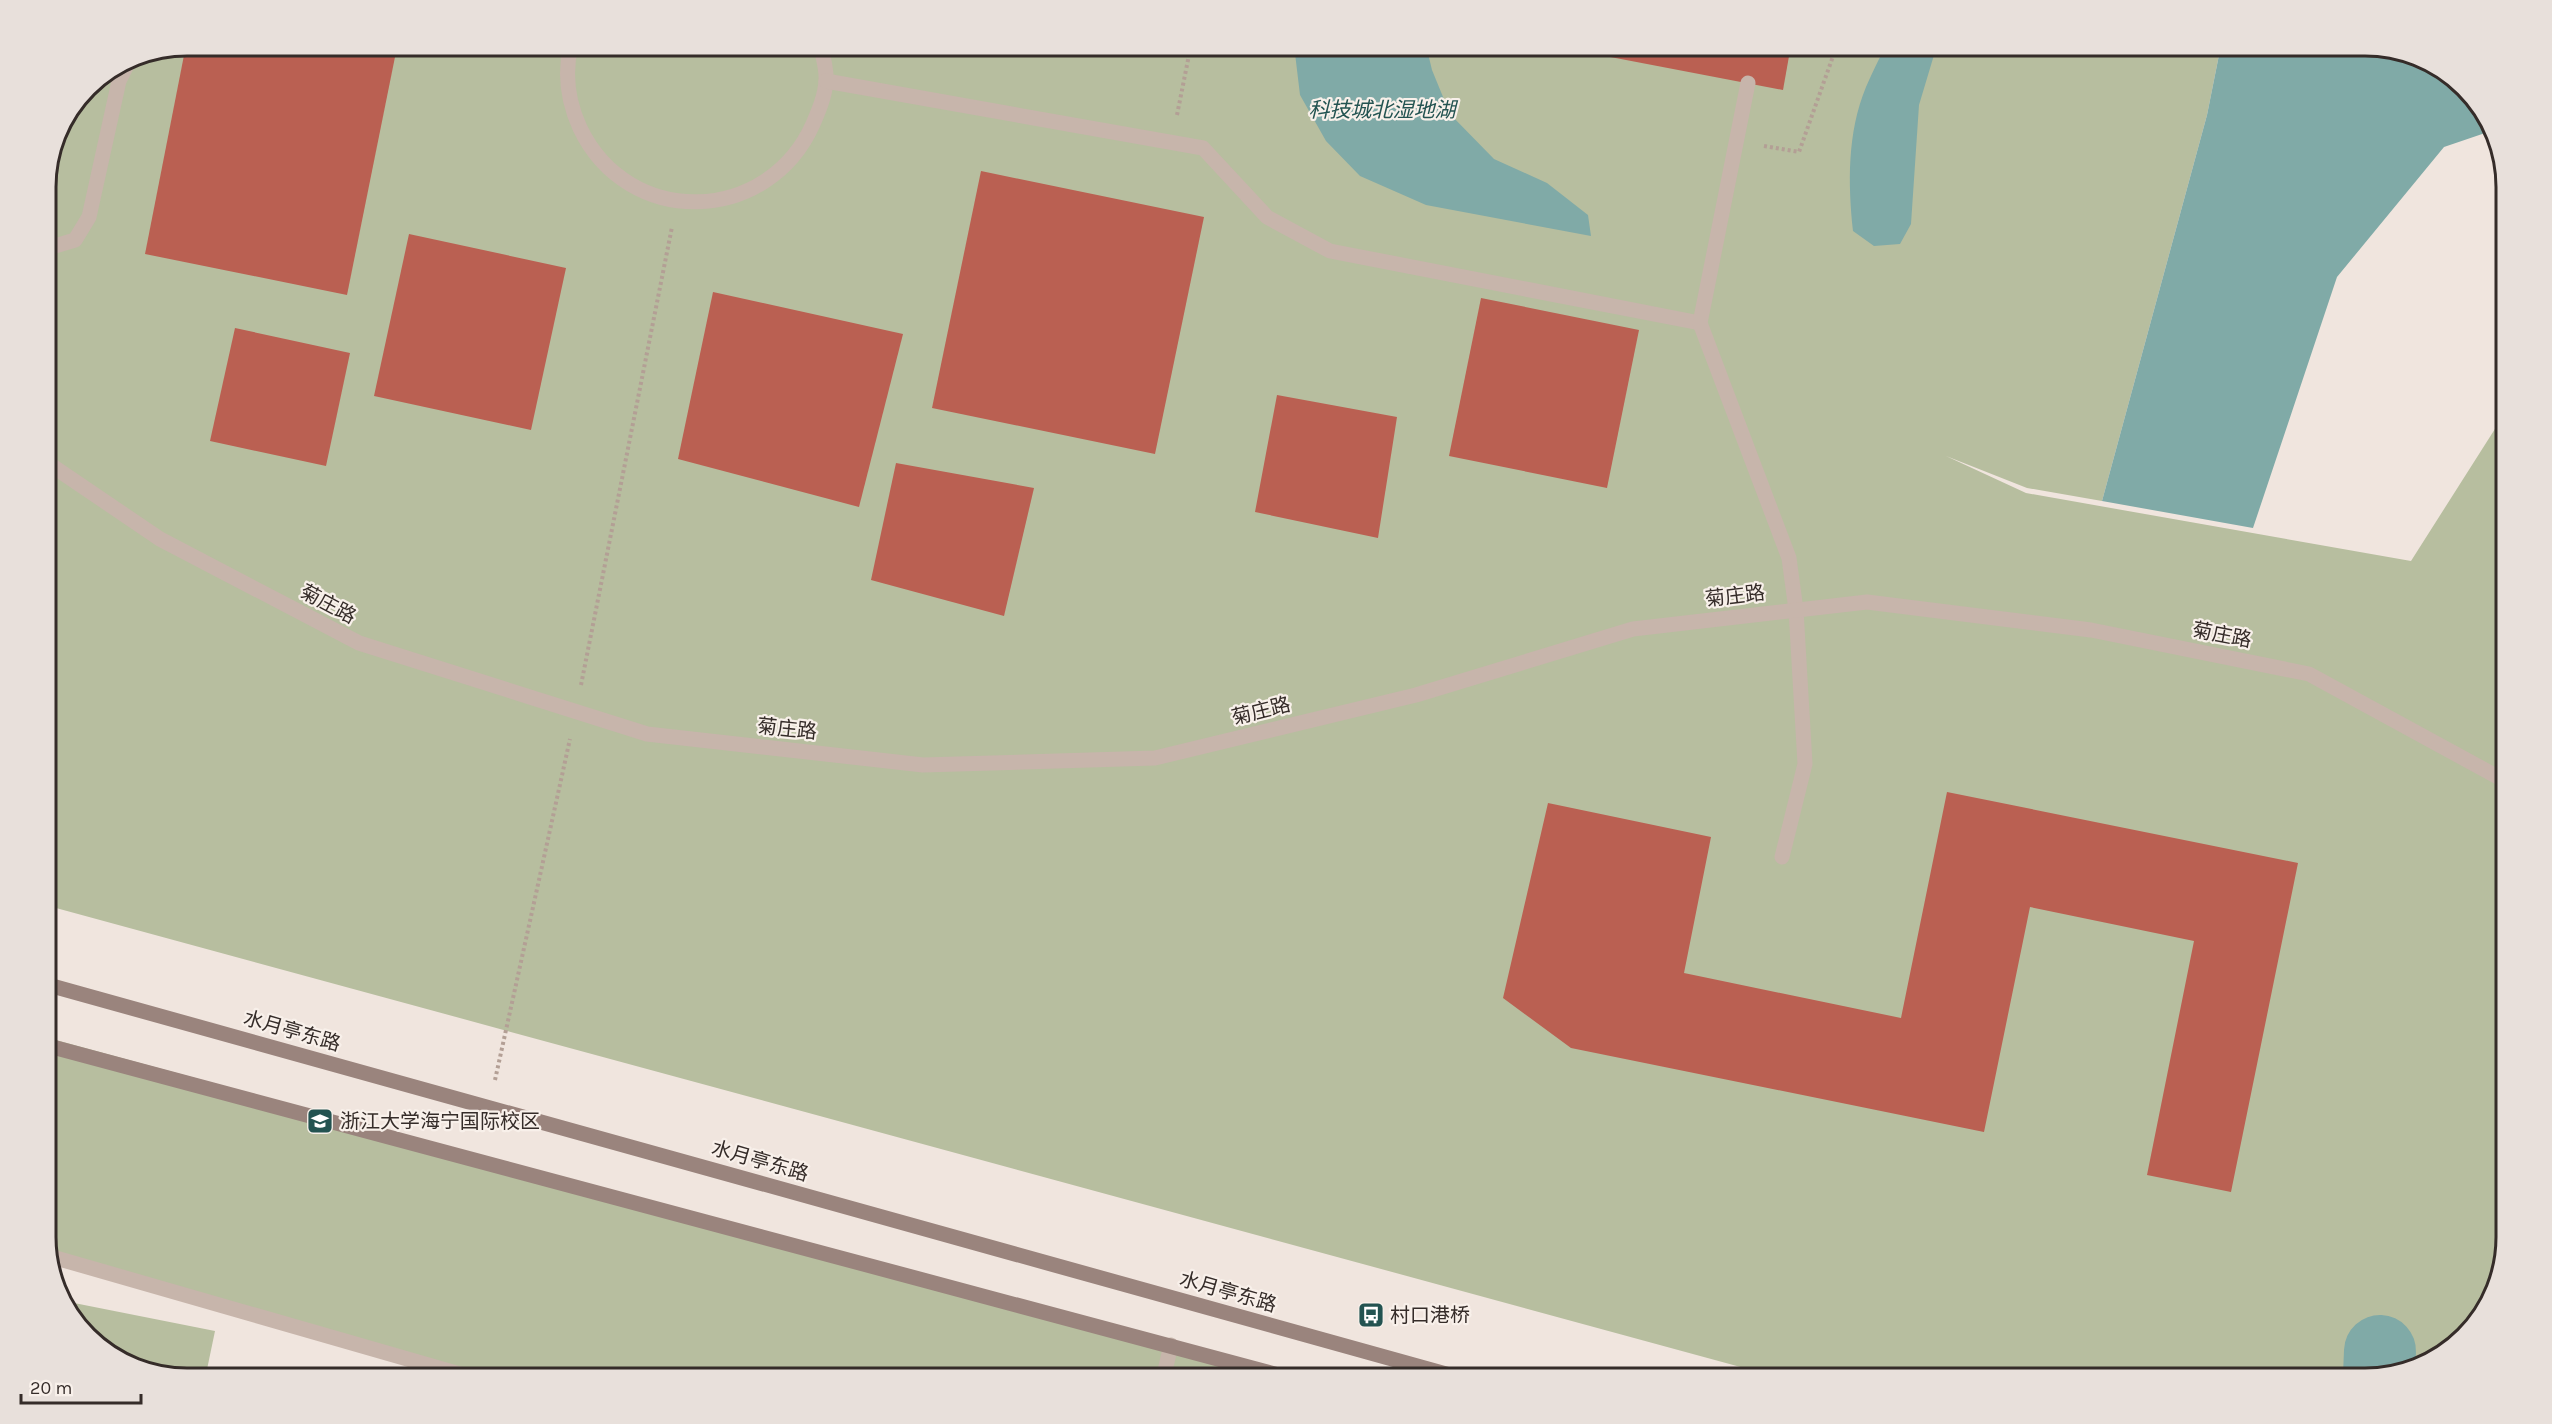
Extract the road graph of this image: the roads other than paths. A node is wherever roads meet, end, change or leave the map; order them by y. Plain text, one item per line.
1 (568, 56) edge
2 (822, 56) edge
3 (124, 72) edge
4 (826, 81) junction
5 (1748, 83) dead end
6 (56, 246) edge
7 (1700, 323) junction
8 (56, 468) edge
9 (1796, 610) junction
10 (2496, 776) edge
11 (1782, 857) dead end
12 (56, 987) edge
13 (56, 1048) edge
14 (57, 1258) edge
15 (1171, 1345) junction
16 (439, 1368) edge
17 (1166, 1368) edge
18 (1254, 1368) edge
19 (1424, 1368) edge

1 - 4 street
2 - 4 street
3 - 6 street
4 - 7 street
5 - 7 street
7 - 9 street
8 - 9 street, 菊庄路
9 - 10 street, 菊庄路
9 - 11 street
12 - 19 main road, 水月亭东路
13 - 15 main road
14 - 16 street
15 - 17 street
15 - 18 main road

